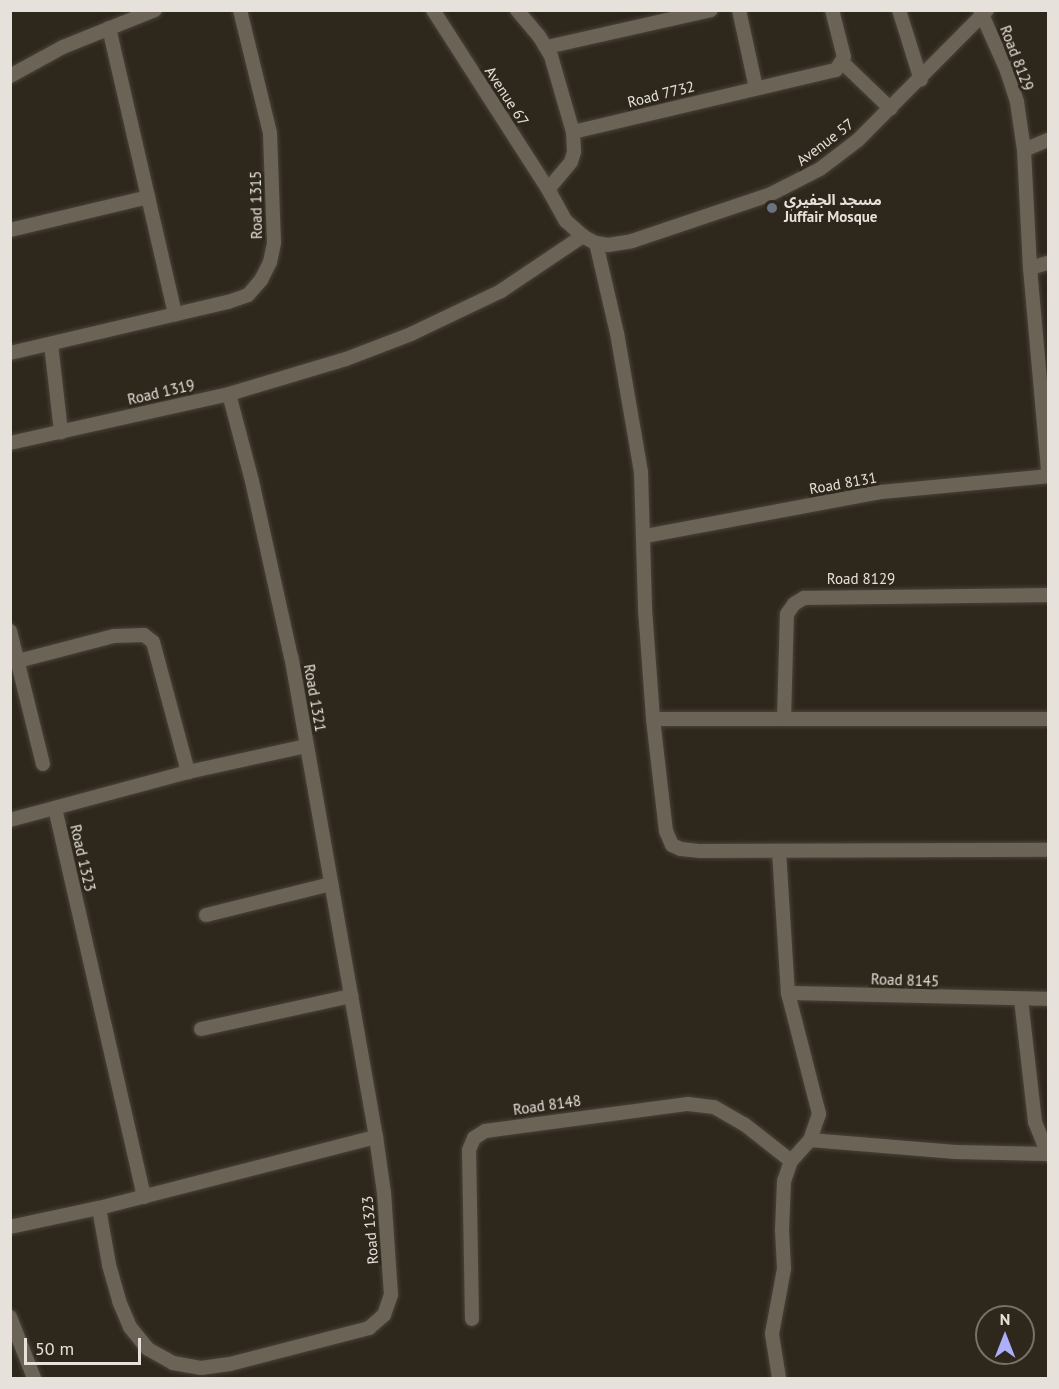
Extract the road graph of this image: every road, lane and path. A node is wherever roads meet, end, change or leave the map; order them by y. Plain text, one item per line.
1 (154, 10) edge
2 (240, 10) edge
3 (433, 10) edge
4 (518, 10) edge
5 (711, 10) edge
6 (739, 10) edge
7 (832, 10) edge
8 (899, 10) edge
9 (983, 12) edge
10 (109, 28) junction
11 (547, 47) junction
12 (843, 63) junction
13 (10, 76) edge
14 (921, 80) junction
15 (756, 88) junction
16 (891, 109) junction
17 (573, 132) junction
18 (1048, 140) edge
19 (1024, 150) junction
20 (551, 194) junction
21 (148, 197) junction
22 (10, 230) edge
23 (583, 236) junction
24 (643, 237) junction
25 (596, 243) junction
26 (1048, 263) edge
27 (1030, 268) junction
28 (175, 314) junction
29 (51, 344) junction
30 (10, 353) edge
31 (229, 394) junction
32 (61, 432) junction
33 (10, 443) edge
34 (1048, 470) edge
35 (1048, 476) edge
36 (645, 536) junction
37 (1048, 595) edge
38 (10, 632) edge
39 (18, 661) junction
40 (653, 719) junction
41 (784, 719) junction
42 (1048, 719) edge
43 (306, 746) junction
44 (43, 764) dead end
45 (188, 772) junction
46 (55, 808) junction
47 (10, 820) edge
48 (1048, 850) edge
49 (779, 851) junction
50 (331, 884) junction
51 (206, 915) dead end
52 (788, 993) junction
53 (351, 996) junction
54 (1021, 999) junction
55 (1048, 999) edge
56 (201, 1029) dead end
57 (376, 1137) junction
58 (810, 1140) junction
59 (1048, 1154) edge
60 (791, 1161) junction
61 (144, 1197) junction
62 (99, 1208) junction
63 (10, 1227) edge
64 (10, 1317) edge
65 (472, 1319) dead end
66 (33, 1378) edge
67 (779, 1378) edge

1 - 10 street
2 - 28 street, Road 1315
3 - 20 street, Avenue 67
4 - 11 street
5 - 11 street
6 - 15 street
7 - 12 street
8 - 14 street
9 - 14 street, Avenue 57
9 - 19 street, Road 8129
10 - 13 street
10 - 21 street
11 - 17 street
12 - 15 street, Road 7732
12 - 16 street
14 - 16 street, Avenue 57
15 - 17 street, Road 7732
16 - 24 street, Avenue 57
17 - 20 street
18 - 19 street
19 - 27 street, Road 8129
20 - 23 street, Avenue 67
20 - 24 street, Avenue 67
21 - 22 street
21 - 28 street
23 - 25 street, Avenue 67
23 - 31 street, Road 1319
24 - 25 street, Avenue 67
25 - 36 street
26 - 27 street
27 - 34 street, Road 8129
28 - 29 street, Road 1315
29 - 30 street, Road 1315
29 - 32 street
31 - 32 street, Road 1319
31 - 43 street, Road 1321
32 - 33 street, Road 1319
35 - 36 street, Road 8131
36 - 40 street
37 - 41 street, Road 8129
38 - 39 street
39 - 44 street
39 - 45 street
40 - 41 street
40 - 49 street
41 - 42 street
43 - 45 street, Road 1321
43 - 50 street, Road 1323
45 - 46 street, Road 1321
46 - 47 street, Road 1321
46 - 61 street, Road 1323
48 - 49 street
49 - 52 street
50 - 51 street
50 - 53 street, Road 1323
52 - 54 street, Road 8145
52 - 58 street
53 - 56 street
53 - 57 street, Road 1323
54 - 55 street, Road 8145
54 - 59 street
57 - 61 street
57 - 62 street, Road 1323
58 - 59 street
58 - 60 street
60 - 65 street, Road 8148
60 - 67 street
61 - 62 street
62 - 63 street
64 - 66 street

